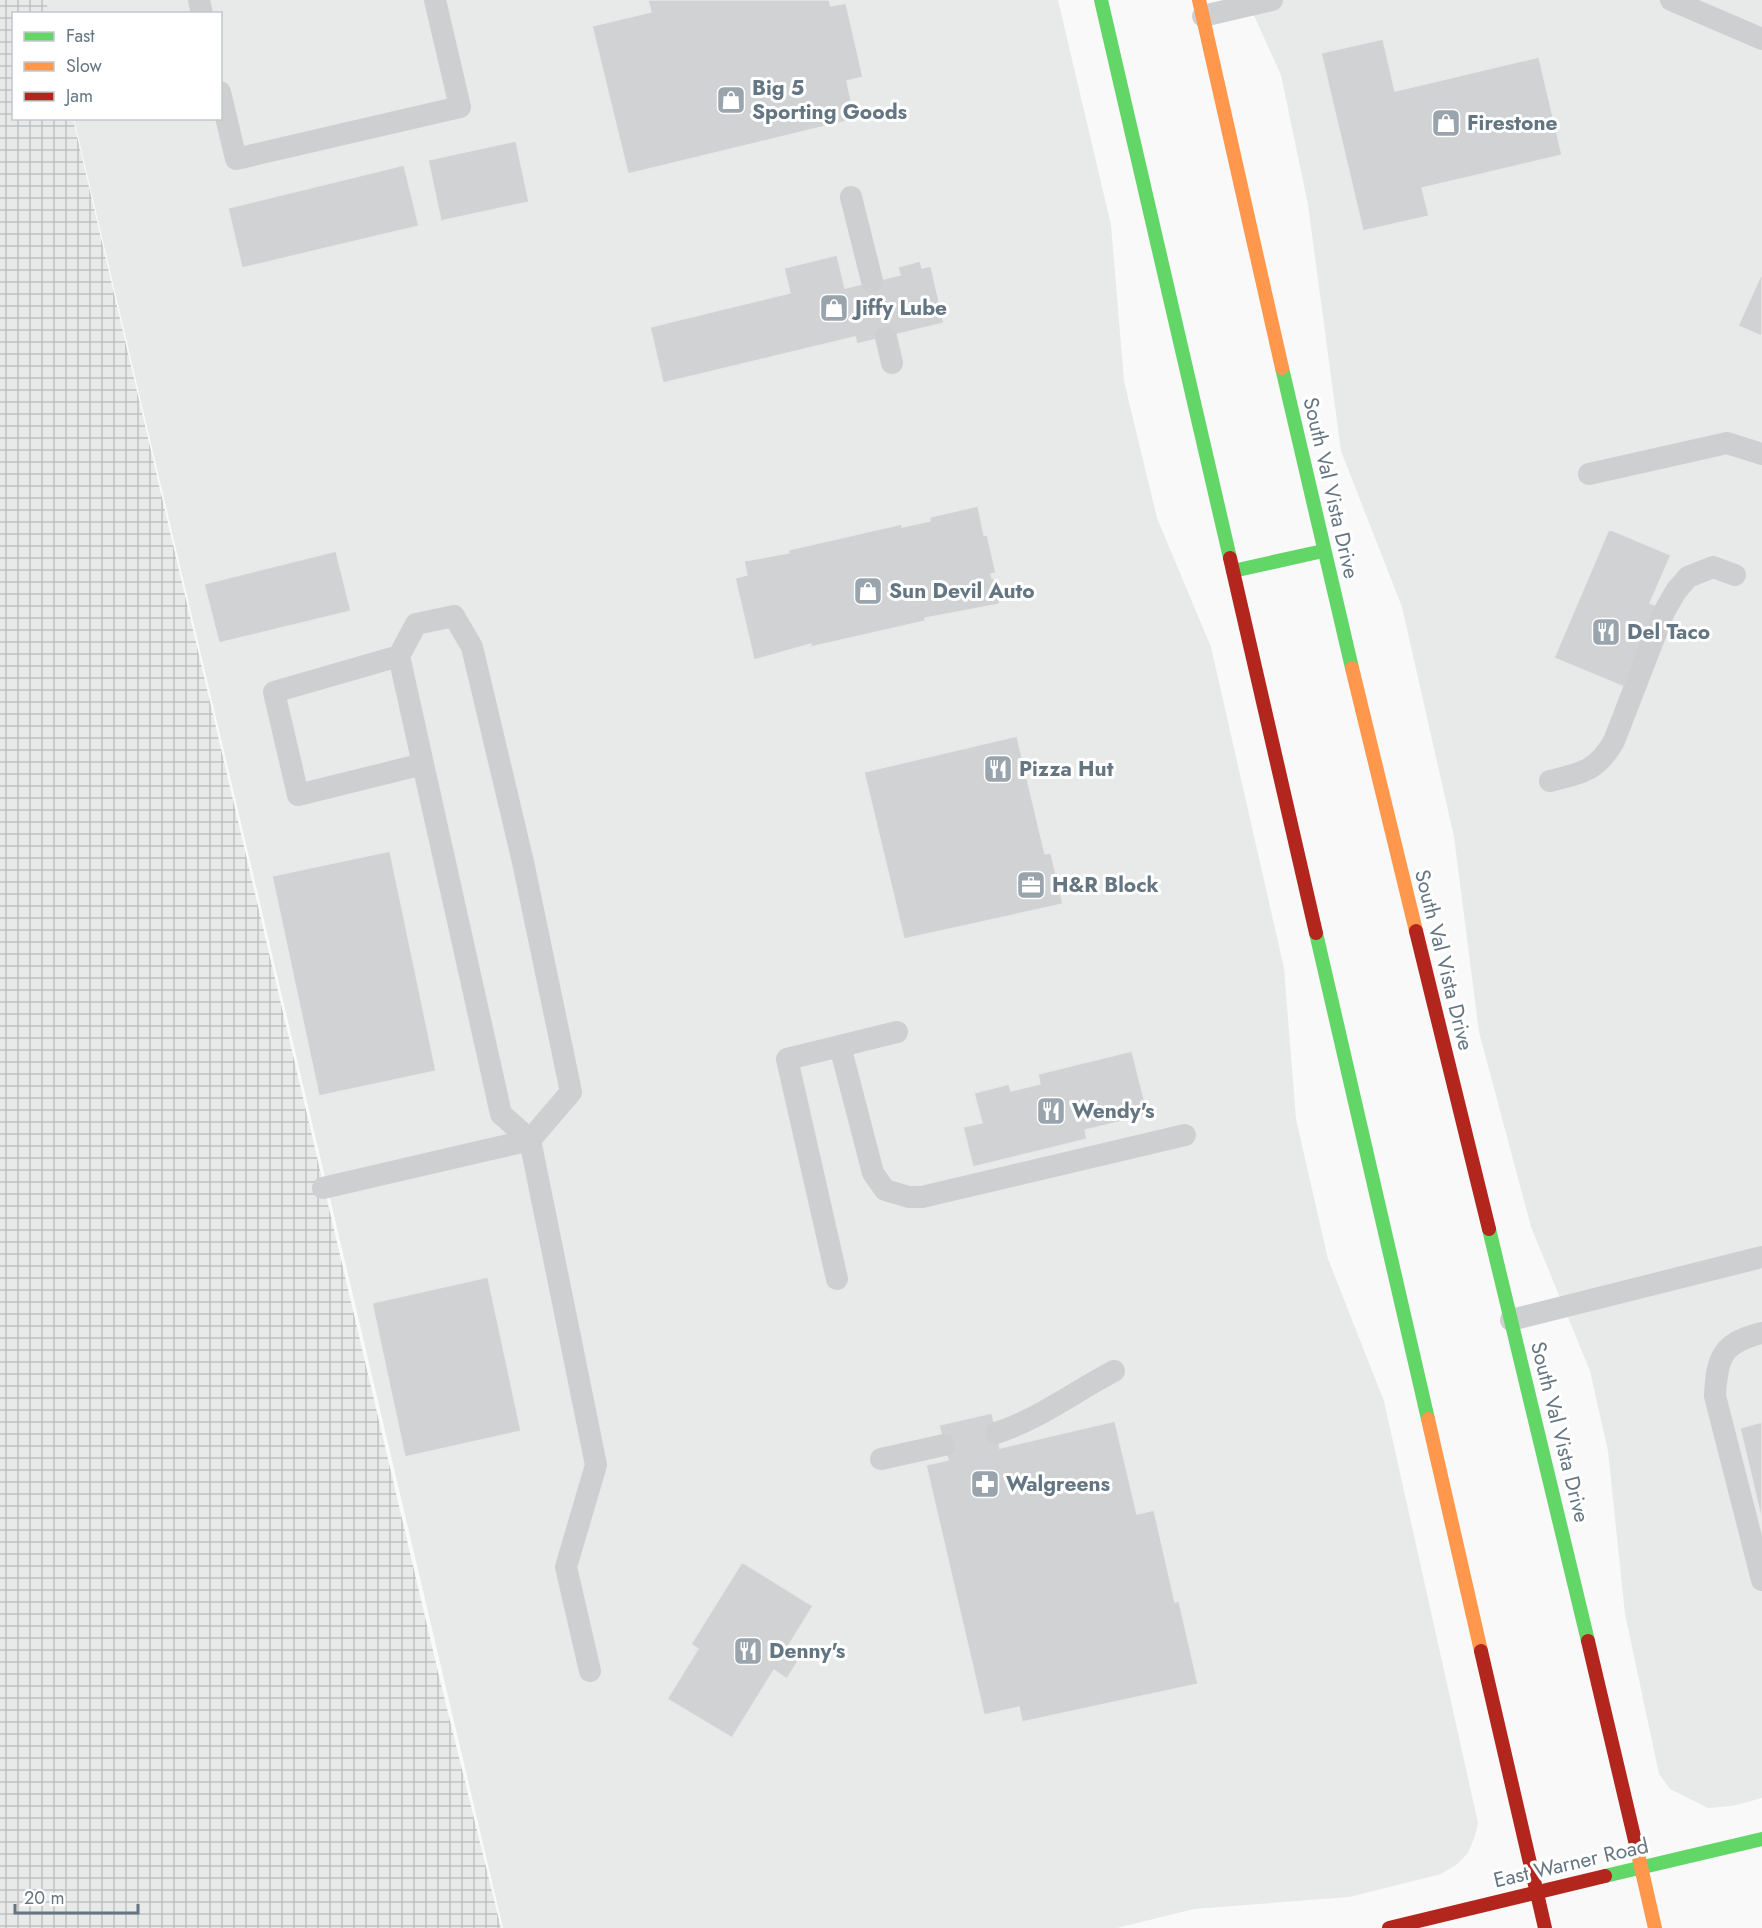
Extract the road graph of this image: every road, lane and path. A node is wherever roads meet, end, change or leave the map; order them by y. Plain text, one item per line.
1 (435, 0) edge
2 (1101, 0) edge
3 (1272, 0) edge
4 (1692, 4) edge
5 (1201, 8) edge
6 (1762, 39) edge
7 (222, 100) edge
8 (851, 197) dead end
9 (872, 281) dead end
10 (886, 337) dead end
11 (892, 363) dead end
12 (1762, 454) edge
13 (1590, 474) dead end
14 (1323, 550) junction
15 (1233, 571) junction
16 (1735, 575) dead end
17 (399, 656) junction
18 (423, 764) junction
19 (1550, 782) dead end
20 (897, 1032) dead end
21 (840, 1046) junction
22 (1185, 1135) dead end
23 (530, 1140) junction
24 (323, 1188) dead end
25 (1762, 1257) edge
26 (837, 1279) dead end
27 (1511, 1320) junction
28 (1762, 1333) edge
29 (1114, 1371) dead end
30 (996, 1433) dead end
31 (944, 1445) dead end
32 (881, 1458) dead end
33 (1762, 1580) edge
34 (590, 1671) dead end
35 (1762, 1839) edge
36 (1641, 1868) junction
37 (1536, 1893) junction
38 (1389, 1928) edge
39 (1545, 1928) edge
40 (1655, 1928) edge

1 - 7 lane
2 - 15 main road
3 - 5 lane
4 - 6 lane
5 - 14 main road, South Val Vista Drive
8 - 9 lane
10 - 11 lane
12 - 13 lane
14 - 15 main road
14 - 27 main road, South Val Vista Drive
15 - 37 main road
16 - 19 lane
17 - 18 lane
17 - 18 lane
17 - 23 lane
18 - 23 lane
20 - 21 lane
21 - 22 lane
21 - 26 lane
23 - 24 lane
23 - 34 lane
25 - 27 lane
27 - 36 main road, South Val Vista Drive
28 - 33 lane
29 - 30 lane
31 - 32 lane
35 - 36 main road, East Warner Road
36 - 37 main road, East Warner Road
36 - 40 main road, South Val Vista Drive
37 - 38 main road, East Warner Road
37 - 39 main road

